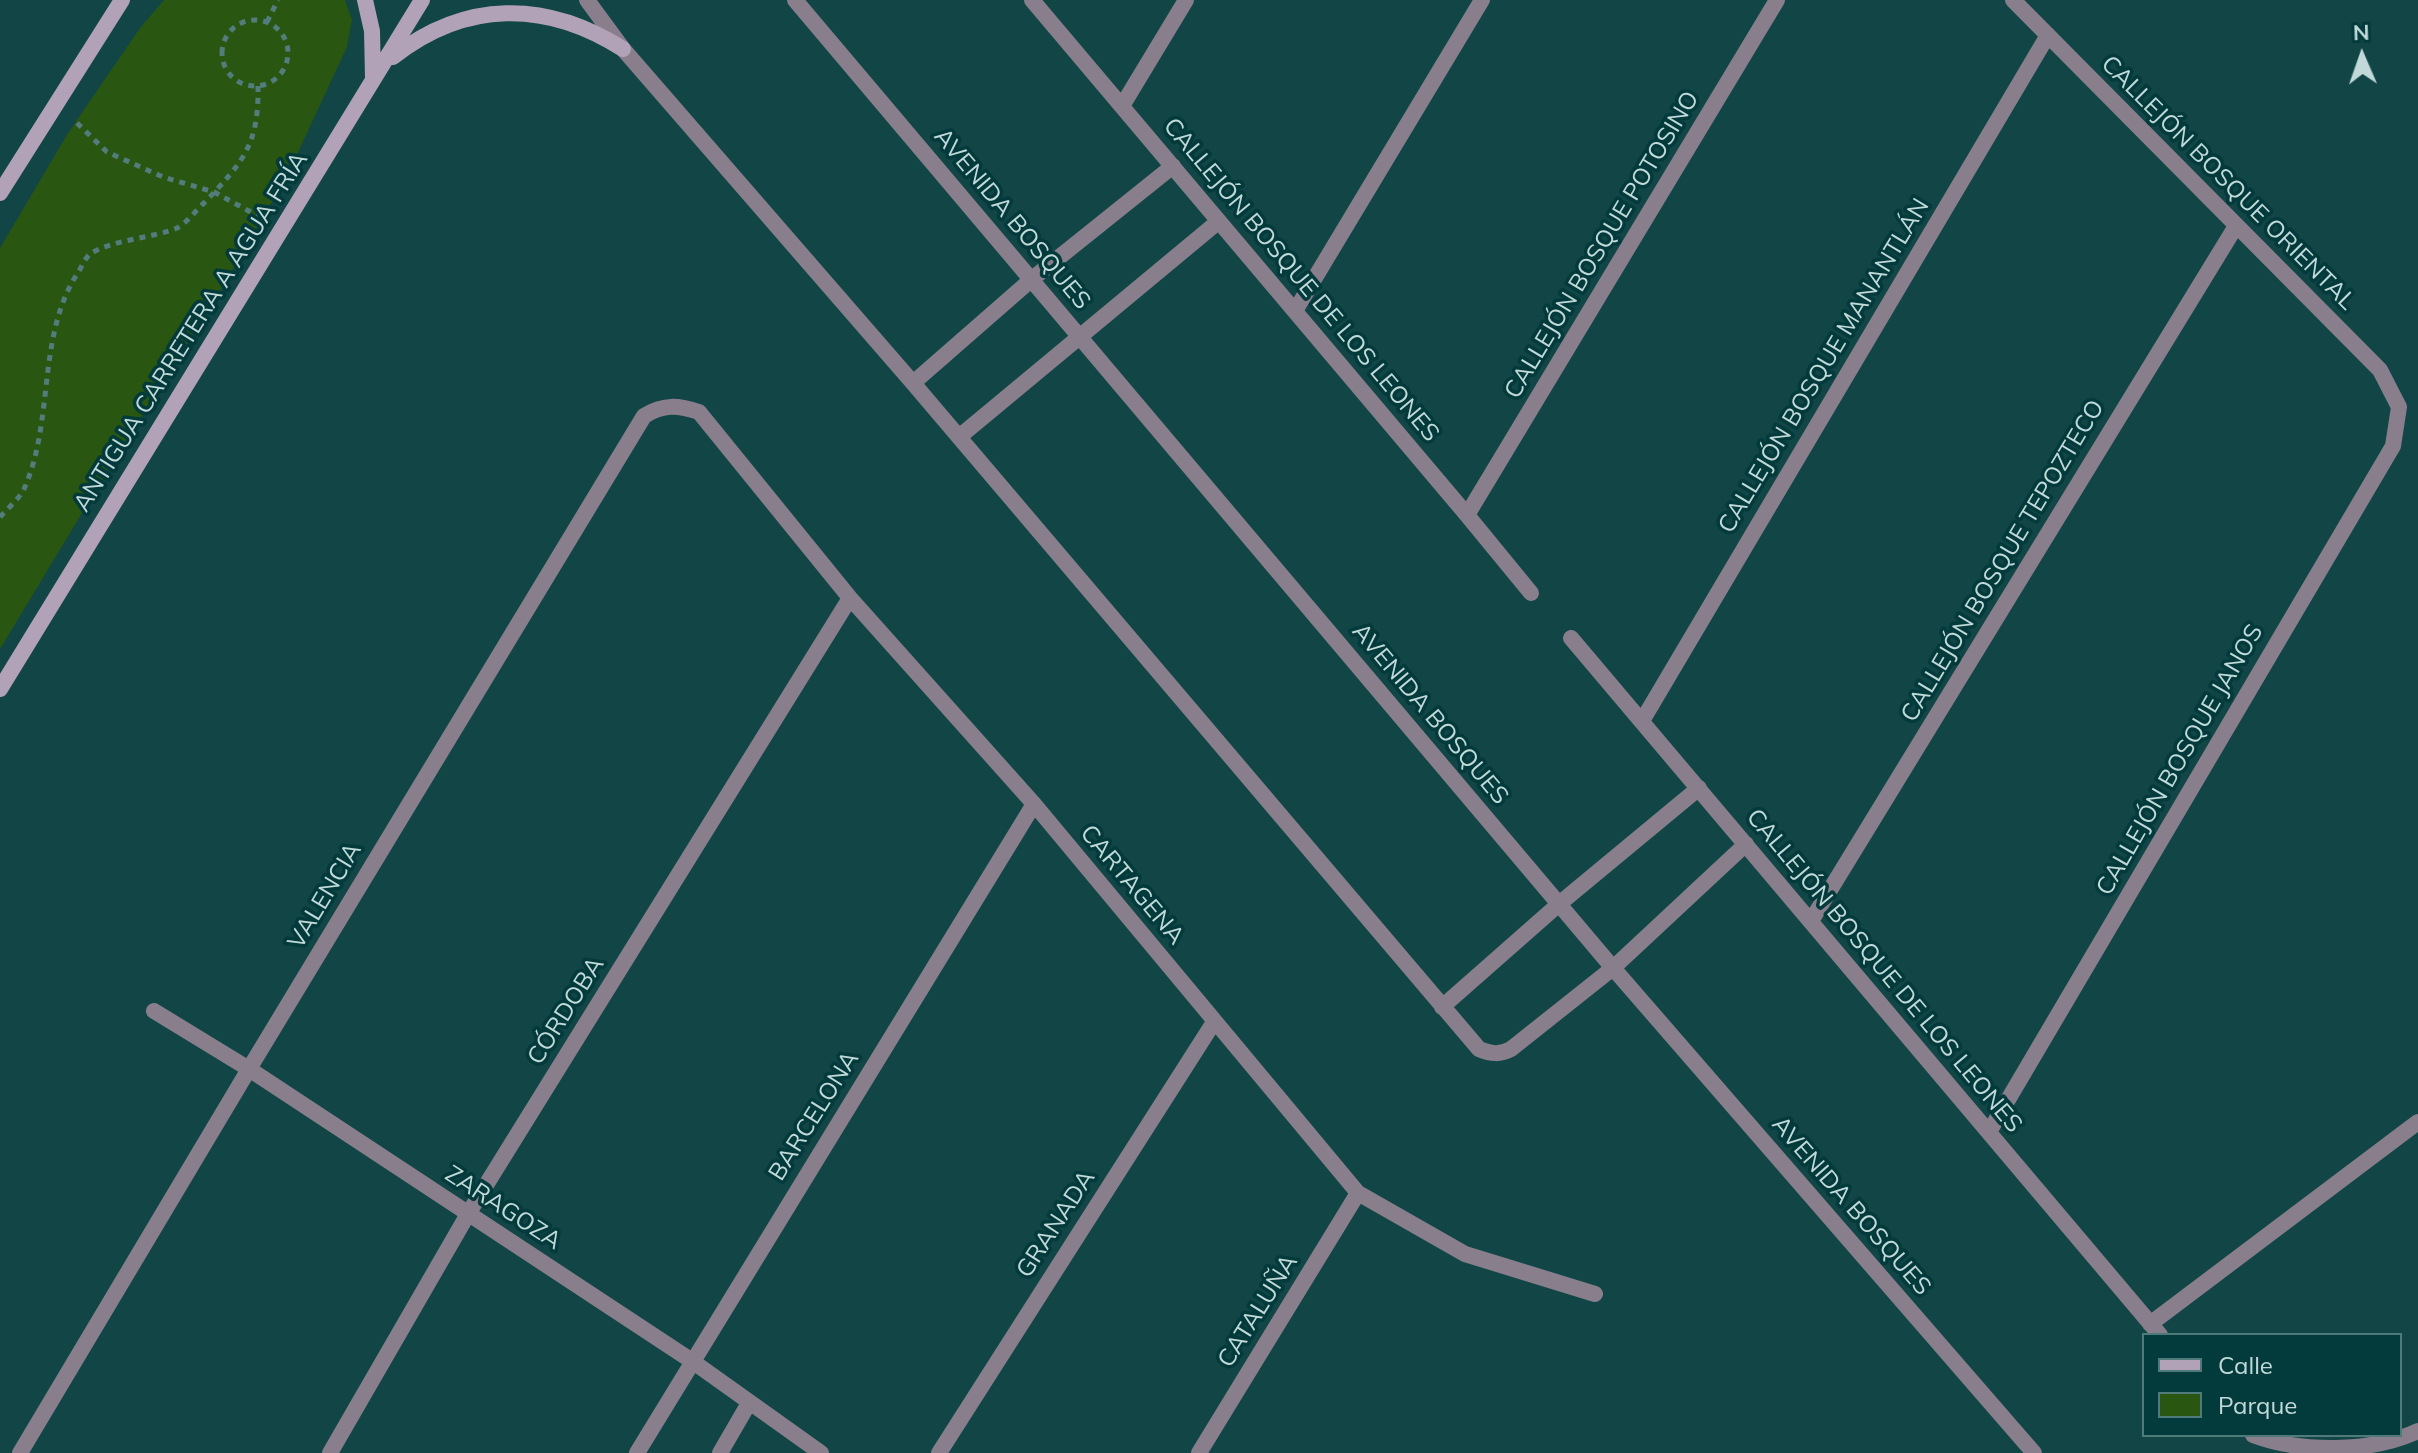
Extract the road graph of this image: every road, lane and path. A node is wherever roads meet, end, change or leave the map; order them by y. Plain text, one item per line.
1 (122, 0) edge
2 (278, 0) edge
3 (365, 0) edge
4 (422, 0) edge
5 (587, 0) edge
6 (795, 0) edge
7 (1032, 0) edge
8 (1186, 0) edge
9 (1482, 0) edge
10 (1777, 0) edge
11 (2013, 0) edge
12 (267, 22) junction
13 (2048, 35) junction
14 (623, 49) junction
15 (373, 80) junction
16 (258, 86) junction
17 (1122, 106) junction
18 (76, 122) dead end
19 (1173, 166) junction
20 (214, 192) junction
21 (0, 193) edge
22 (262, 219) dead end
23 (1219, 221) junction
24 (2236, 226) junction
25 (1032, 279) junction
26 (1295, 311) junction
27 (1081, 337) junction
28 (913, 383) junction
29 (2399, 407) joint
30 (699, 412) joint
31 (959, 437) junction
32 (1467, 515) junction
33 (0, 517) edge
34 (1531, 593) dead end
35 (850, 598) junction
36 (1571, 638) dead end
37 (0, 689) edge
38 (1642, 721) junction
39 (1699, 788) junction
40 (1034, 804) junction
41 (1746, 844) junction
42 (1559, 904) junction
43 (1811, 921) junction
44 (1613, 968) junction
45 (1442, 1007) junction
46 (154, 1011) dead end
47 (1214, 1022) junction
48 (249, 1069) junction
49 (2418, 1122) edge
50 (1989, 1132) junction
51 (1358, 1193) junction
52 (468, 1214) junction
53 (1595, 1294) dead end
54 (2155, 1329) edge
55 (692, 1361) junction
56 (749, 1403) junction
57 (2418, 1431) edge
58 (2258, 1437) edge
59 (20, 1453) edge
60 (330, 1453) edge
61 (637, 1453) edge
62 (720, 1453) edge
63 (821, 1453) edge
64 (939, 1453) edge
65 (1199, 1453) edge
66 (2034, 1453) edge

1 - 21 street
2 - 12 path
3 - 15 street
4 - 15 street, ANTIGUA CARRETERA A AGUA FRÍA
5 - 14 street
6 - 25 street, AVENIDA BOSQUES
7 - 17 street, CALLEJÓN BOSQUE DE LOS LEONES
8 - 17 street
9 - 26 street
10 - 32 street, CALLEJÓN BOSQUE POTOSINO
11 - 13 street, CALLEJÓN BOSQUE ORIENTAL
12 - 16 path
12 - 16 path
13 - 24 street, CALLEJÓN BOSQUE ORIENTAL
13 - 38 street, CALLEJÓN BOSQUE MANANTLÁN
14 - 15 street
14 - 28 street
15 - 37 street, ANTIGUA CARRETERA A AGUA FRÍA
16 - 20 path
17 - 19 street, CALLEJÓN BOSQUE DE LOS LEONES
18 - 20 path
19 - 23 street, CALLEJÓN BOSQUE DE LOS LEONES
19 - 25 street
20 - 22 path
20 - 33 path
23 - 26 street, CALLEJÓN BOSQUE DE LOS LEONES
23 - 27 street
24 - 29 street, CALLEJÓN BOSQUE ORIENTAL
24 - 43 street, CALLEJÓN BOSQUE TEPOZTECO
25 - 27 street, AVENIDA BOSQUES
25 - 28 street
26 - 32 street, CALLEJÓN BOSQUE DE LOS LEONES
27 - 31 street
27 - 42 street, AVENIDA BOSQUES
28 - 31 street
29 - 50 street, CALLEJÓN BOSQUE JANOS
30 - 35 street, CARTAGENA
30 - 48 street, VALENCIA
31 - 45 street
32 - 34 street, CALLEJÓN BOSQUE DE LOS LEONES
35 - 40 street, CARTAGENA
35 - 52 street, CÓRDOBA
36 - 38 street, CALLEJÓN BOSQUE DE LOS LEONES
38 - 39 street, CALLEJÓN BOSQUE DE LOS LEONES
39 - 41 street, CALLEJÓN BOSQUE DE LOS LEONES
39 - 42 street
40 - 47 street, CARTAGENA
40 - 55 street, BARCELONA
41 - 43 street, CALLEJÓN BOSQUE DE LOS LEONES
41 - 44 street
42 - 44 street, AVENIDA BOSQUES
42 - 45 street
43 - 50 street, CALLEJÓN BOSQUE DE LOS LEONES
44 - 45 street
44 - 66 street, AVENIDA BOSQUES
46 - 48 street, ZARAGOZA
47 - 51 street, CARTAGENA
47 - 64 street, GRANADA
48 - 52 street, ZARAGOZA
48 - 59 street, VALENCIA
49 - 54 street
50 - 54 street, CALLEJÓN BOSQUE DE LOS LEONES
51 - 53 street, CARTAGENA
51 - 65 street, CATALUÑA
52 - 55 street, ZARAGOZA
52 - 60 street, CÓRDOBA
55 - 56 street, ZARAGOZA
55 - 61 street, BARCELONA
56 - 62 street
56 - 63 street, ZARAGOZA
57 - 58 street

